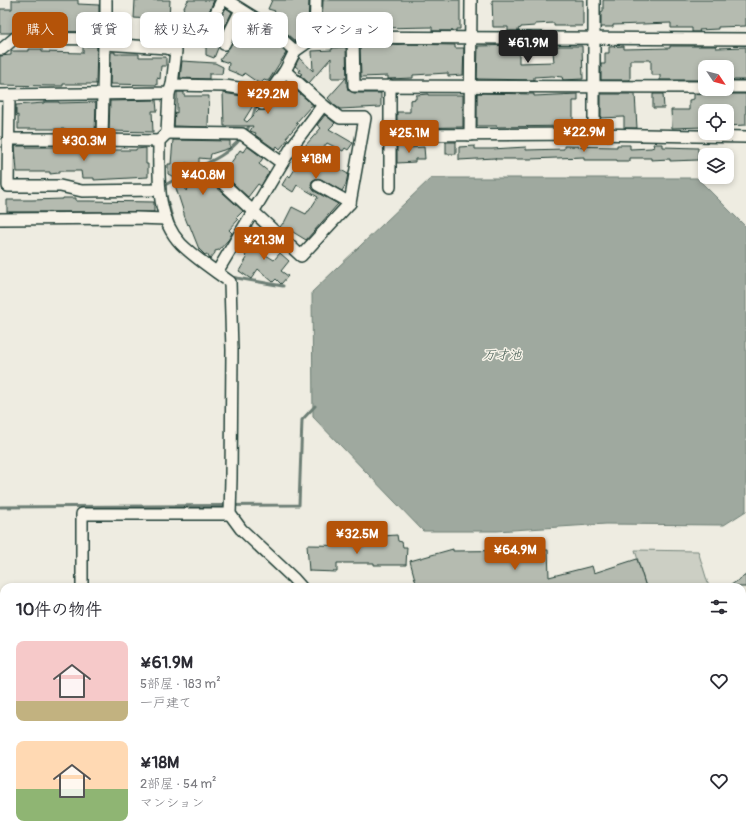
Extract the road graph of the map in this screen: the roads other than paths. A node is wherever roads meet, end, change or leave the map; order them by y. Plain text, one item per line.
1 (106, 0) edge
2 (222, 0) edge
3 (226, 0) edge
4 (316, 0) edge
5 (471, 0) edge
6 (594, 0) edge
7 (241, 10) junction
8 (106, 12) edge
9 (216, 12) edge
10 (316, 12) edge
11 (393, 37) edge
12 (470, 38) junction
13 (594, 38) junction
14 (746, 38) edge
15 (76, 40) edge
16 (132, 42) edge
17 (224, 44) dead end
18 (105, 48) edge
19 (300, 48) edge
20 (353, 48) edge
21 (0, 49) edge
22 (295, 51) junction
23 (285, 71) junction
24 (390, 86) junction
25 (470, 86) junction
26 (594, 86) junction
27 (698, 87) edge
28 (734, 87) edge
29 (746, 87) edge
30 (170, 89) junction
31 (103, 94) junction
32 (4, 95) edge
33 (323, 105) junction
34 (594, 134) junction
35 (390, 135) junction
36 (470, 135) junction
37 (163, 137) junction
38 (746, 137) edge
39 (9, 139) junction
40 (102, 140) junction
41 (282, 163) junction
42 (214, 175) dead end
43 (318, 185) dead end
44 (4, 186) edge
45 (390, 187) dead end
46 (159, 190) junction
47 (350, 203) junction
48 (253, 212) junction
49 (0, 219) edge
50 (166, 219) junction
51 (217, 272) junction
52 (230, 514) junction
53 (82, 583) edge
54 (298, 583) edge

1 - 8 street
2 - 9 street
3 - 7 street
4 - 10 street
5 - 12 street
6 - 13 street
7 - 17 street
7 - 22 street
11 - 12 street
12 - 13 street
12 - 25 street
13 - 14 street
13 - 26 street
15 - 21 street
16 - 30 street
18 - 31 street
19 - 22 street
20 - 24 street
22 - 23 street
23 - 30 street
23 - 33 street
24 - 25 street
24 - 35 street
25 - 26 street
25 - 36 street
26 - 27 street
26 - 34 street
28 - 29 street
30 - 31 street
30 - 37 street
31 - 32 street
31 - 40 street
32 - 39 street
33 - 41 street
33 - 47 street
34 - 36 street
34 - 38 street
35 - 36 street
35 - 45 street
37 - 40 street
37 - 41 street
37 - 46 street
39 - 40 street
39 - 44 street
41 - 48 street
42 - 48 street
43 - 47 street
44 - 46 street
46 - 50 street
47 - 48 street
48 - 51 street
49 - 50 street
50 - 51 street
51 - 52 street
52 - 53 street
52 - 54 street

